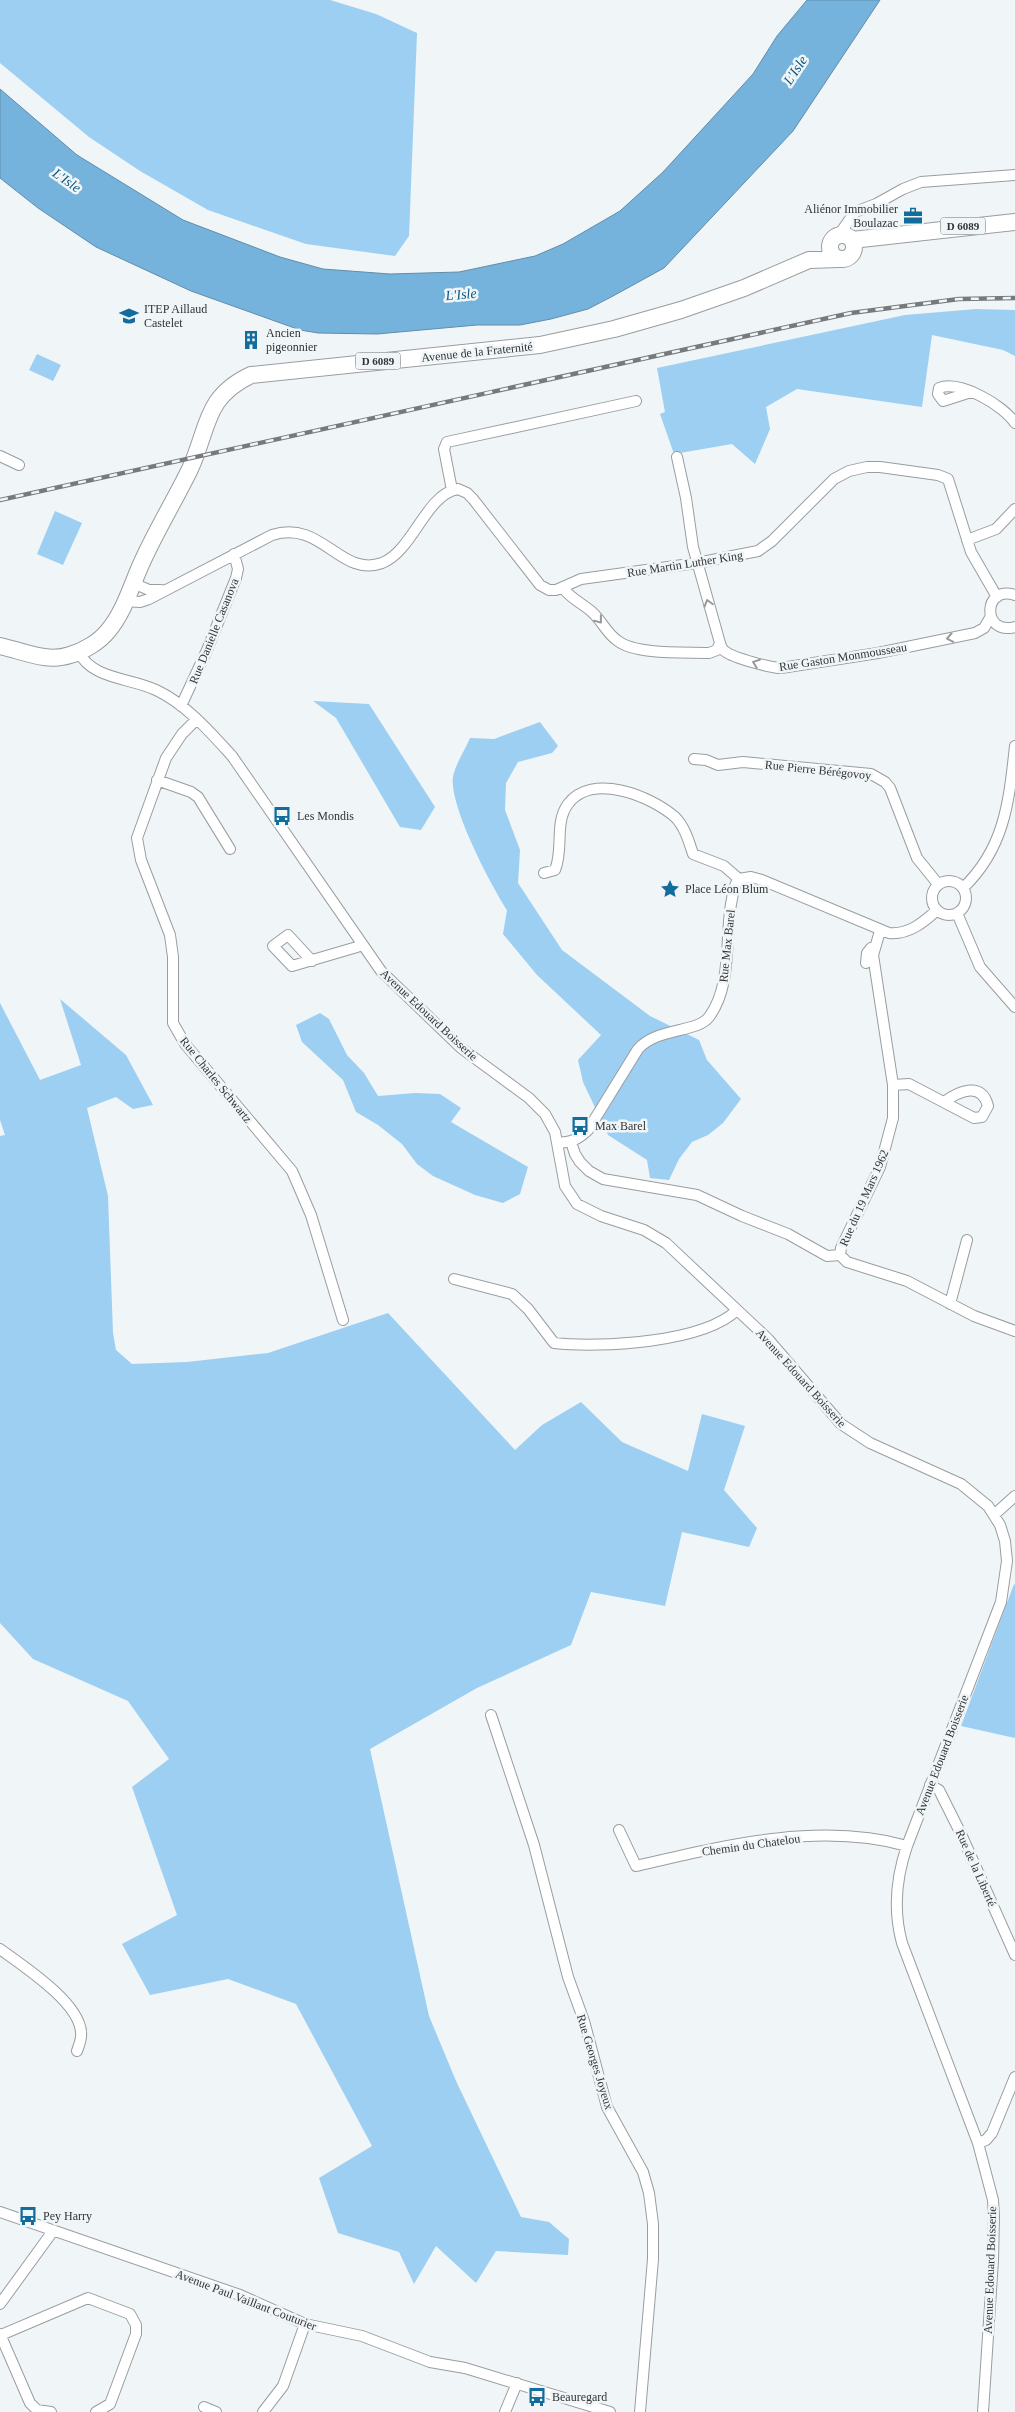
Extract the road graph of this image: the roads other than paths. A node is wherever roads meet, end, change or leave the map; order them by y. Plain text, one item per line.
1 (1015, 175) edge
2 (1015, 222) edge
3 (845, 242) junction
4 (809, 260) junction
5 (971, 392) dead end
6 (636, 401) dead end
7 (1015, 423) edge
8 (0, 456) edge
9 (676, 457) dead end
10 (19, 465) dead end
11 (452, 490) junction
12 (1015, 509) edge
13 (967, 540) junction
14 (234, 554) junction
15 (697, 563) junction
16 (133, 583) junction
17 (563, 588) junction
18 (167, 589) junction
19 (1015, 595) edge
20 (997, 596) junction
21 (125, 601) junction
22 (991, 616) junction
23 (1015, 627) edge
24 (720, 643) junction
25 (0, 646) edge
26 (79, 652) junction
27 (181, 706) junction
28 (196, 720) junction
29 (1015, 746) edge
30 (694, 759) dead end
31 (157, 780) junction
32 (230, 849) dead end
33 (544, 873) dead end
34 (739, 879) junction
35 (938, 884) junction
36 (963, 888) junction
37 (937, 910) junction
38 (957, 913) junction
39 (880, 931) junction
40 (362, 944) junction
41 (875, 944) junction
42 (312, 961) dead end
43 (866, 963) dead end
44 (1015, 1007) edge
45 (893, 1085) junction
46 (944, 1102) dead end
47 (572, 1142) junction
48 (557, 1143) junction
49 (967, 1240) dead end
50 (840, 1255) junction
51 (454, 1279) dead end
52 (950, 1304) junction
53 (737, 1310) junction
54 (343, 1320) dead end
55 (1015, 1331) edge
56 (1015, 1496) edge
57 (994, 1514) junction
58 (491, 1715) dead end
59 (930, 1785) junction
60 (619, 1830) dead end
61 (907, 1846) junction
62 (0, 1949) edge
63 (1015, 1955) edge
64 (77, 2051) dead end
65 (1015, 2077) edge
66 (978, 2143) junction
67 (0, 2212) edge
68 (53, 2231) junction
69 (0, 2304) edge
70 (305, 2324) junction
71 (0, 2334) edge
72 (517, 2383) junction
73 (204, 2407) dead end
74 (266, 2411) edge
75 (51, 2412) edge
76 (96, 2412) edge
77 (216, 2412) edge
78 (505, 2412) edge
79 (610, 2412) edge
80 (640, 2412) edge
81 (983, 2412) edge

1 - 3 street
2 - 3 main road, D 6089
3 - 4 main road, D 6089
3 - 4 main road, D 6089
4 - 16 main road, Avenue de la Fraternité / D 6089
5 - 7 street
6 - 11 street
8 - 10 street
9 - 15 street
11 - 14 street
11 - 17 street
12 - 13 street
13 - 15 street, Rue Martin Luther King
13 - 20 street, Rue Martin Luther King
14 - 18 street
14 - 27 street, Rue Danielle Casanova
15 - 17 street, Rue Martin Luther King
24 -> 15 street
16 - 18 street
16 - 21 main road, D 6089
17 -> 24 street
18 - 21 street
19 - 20 street
20 - 22 street
21 - 26 main road, D 6089
22 - 23 street
22 -> 24 street, Rue Gaston Monmousseau
25 - 26 main road, D 6089
26 - 27 street, Avenue Edouard Boisserie
27 - 28 street, Avenue Edouard Boisserie
28 - 31 street, Rue Charles Schwartz
28 - 40 street, Avenue Edouard Boisserie
29 - 36 street
30 - 35 street, Rue Pierre Bérégovoy
31 - 32 street
31 - 54 street, Rue Charles Schwartz
33 - 34 street
34 - 39 street
34 - 47 street, Rue Max Barel
35 - 36 street
35 - 37 street
36 - 38 street
37 - 38 street
37 - 39 street
38 - 44 street
39 - 41 street, Rue du 19 Mars 1962
40 - 42 street
40 - 48 street, Avenue Edouard Boisserie
41 - 43 street
41 - 45 street, Rue du 19 Mars 1962
45 - 46 street
45 - 50 street, Rue du 19 Mars 1962
47 - 48 street
47 - 50 street, Rue du 19 Mars 1962
48 - 53 street, Avenue Edouard Boisserie
49 - 52 street
50 - 52 street
51 - 53 street
52 - 55 street
53 - 57 street, Avenue Edouard Boisserie
56 - 57 street
57 - 59 street, Avenue Edouard Boisserie
58 - 80 street, Rue Georges Joyeux
59 - 61 street, Avenue Edouard Boisserie
59 - 63 street, Rue de la Liberté
60 - 61 street, Chemin du Chatelou
61 - 66 street, Avenue Edouard Boisserie
62 - 64 street
65 - 66 street
66 - 81 street, Avenue Edouard Boisserie
67 - 68 street, Avenue Paul Vaillant Couturier
68 - 69 street
68 - 70 street, Avenue Paul Vaillant Couturier
70 - 72 street, Avenue Paul Vaillant Couturier
70 - 74 street
71 - 75 street
71 - 76 street
72 - 78 street
72 - 79 street, Avenue Paul Vaillant Couturier
73 - 77 street

